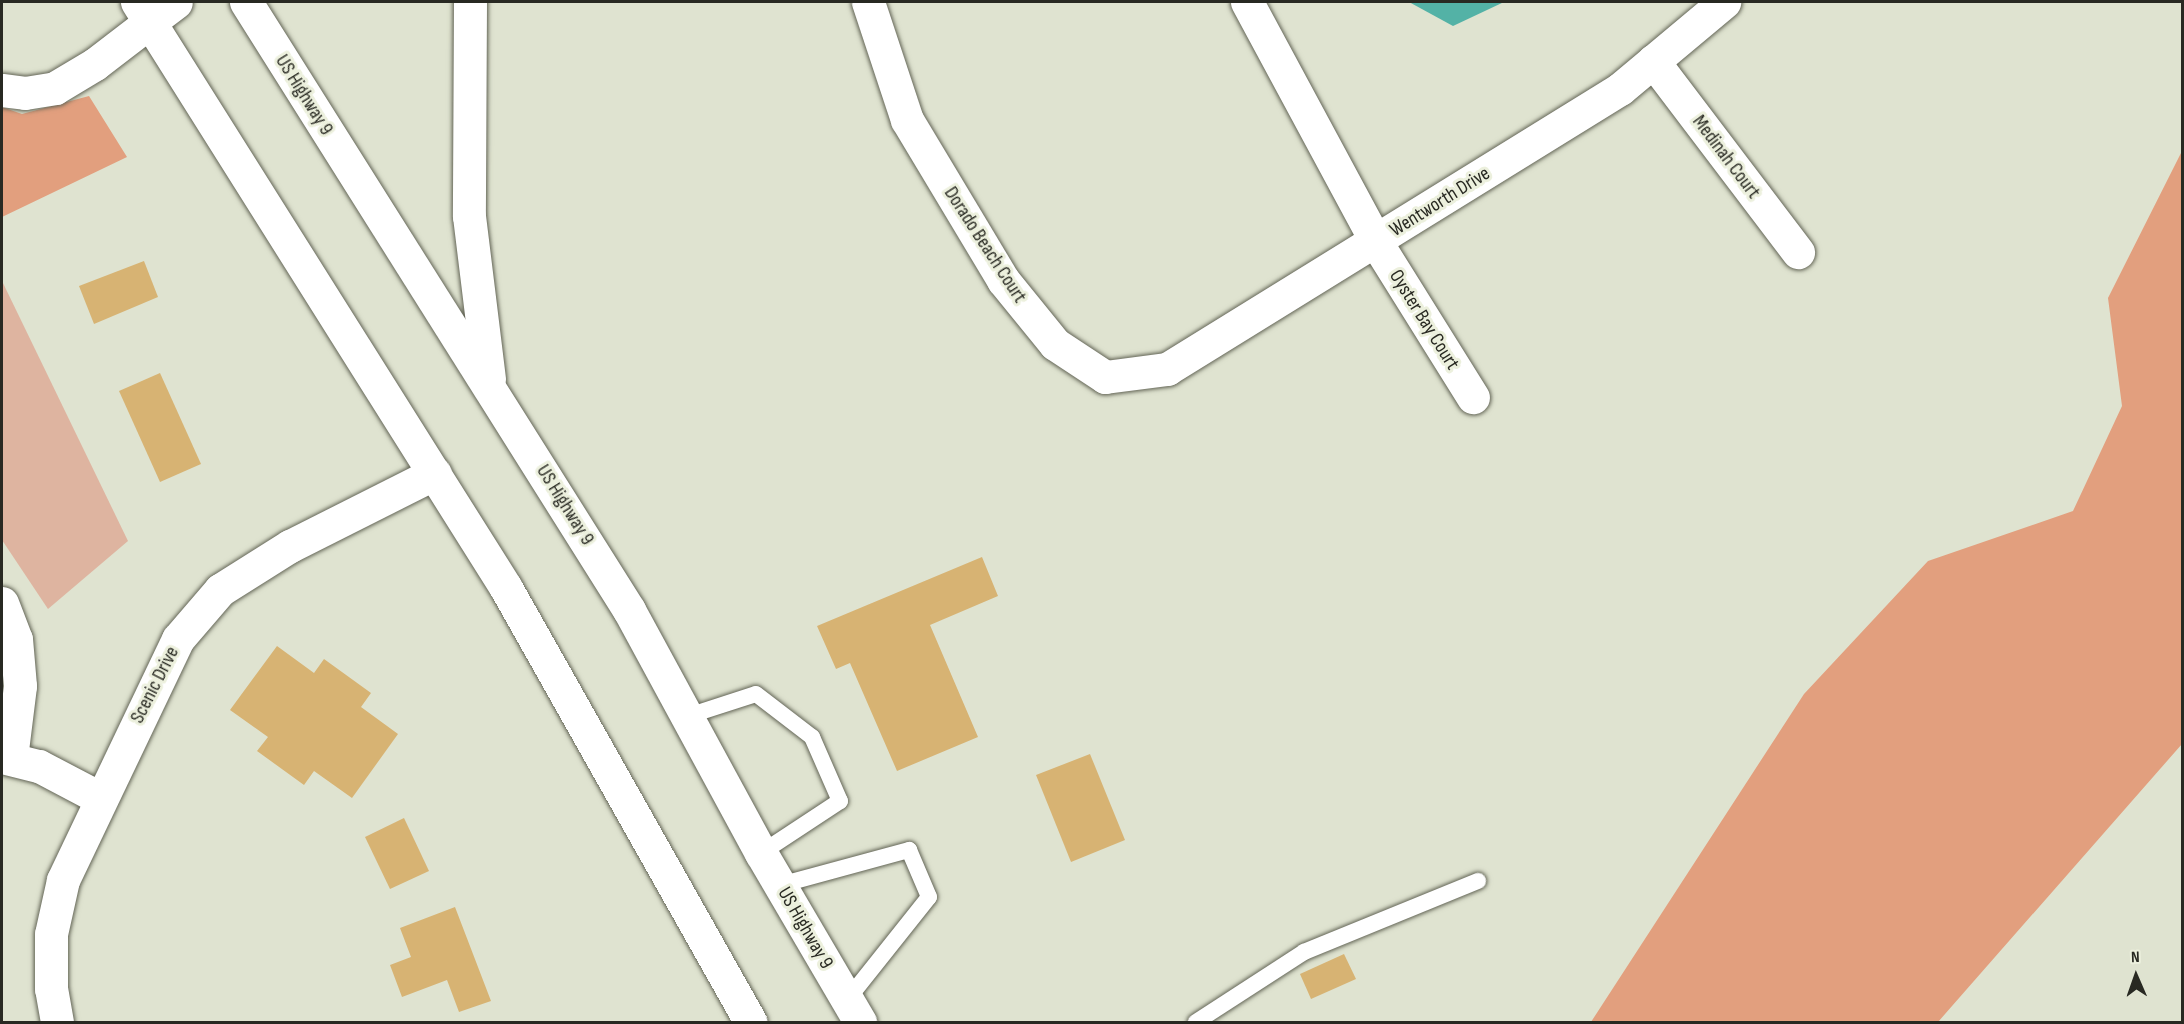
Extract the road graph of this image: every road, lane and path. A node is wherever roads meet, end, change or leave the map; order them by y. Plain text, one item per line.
1 (176, 2) edge
2 (246, 2) edge
3 (470, 2) edge
4 (868, 2) edge
5 (1247, 2) edge
6 (1724, 2) edge
7 (144, 11) edge
8 (1653, 62) junction
9 (2, 90) edge
10 (1376, 242) junction
11 (1798, 252) dead end
12 (491, 389) junction
13 (1473, 397) dead end
14 (435, 473) junction
15 (2, 603) edge
16 (688, 716) junction
17 (6, 758) edge
18 (100, 798) junction
19 (761, 854) junction
20 (1478, 881) dead end
21 (780, 885) junction
22 (854, 1011) edge
23 (57, 1023) edge
24 (751, 1023) edge
25 (1196, 1023) edge

1 - 7 main road
2 - 12 main road, US Highway 9
3 - 12 main road
4 - 10 main road, Dorado Beach Court
5 - 10 main road, Wentworth Drive
6 - 8 main road, Wentworth Drive
7 - 9 main road
7 - 14 main road
8 - 10 main road, Wentworth Drive
8 - 11 main road, Medinah Court
10 - 13 main road, Oyster Bay Court
12 - 16 main road, US Highway 9
14 - 18 main road, Scenic Drive
14 - 24 main road
15 - 17 main road
16 - 19 main road, US Highway 9
16 - 19 lane
17 - 18 main road
18 - 23 main road, Scenic Drive
19 - 21 main road, US Highway 9
20 - 25 lane
21 - 22 main road, US Highway 9
21 - 22 lane

